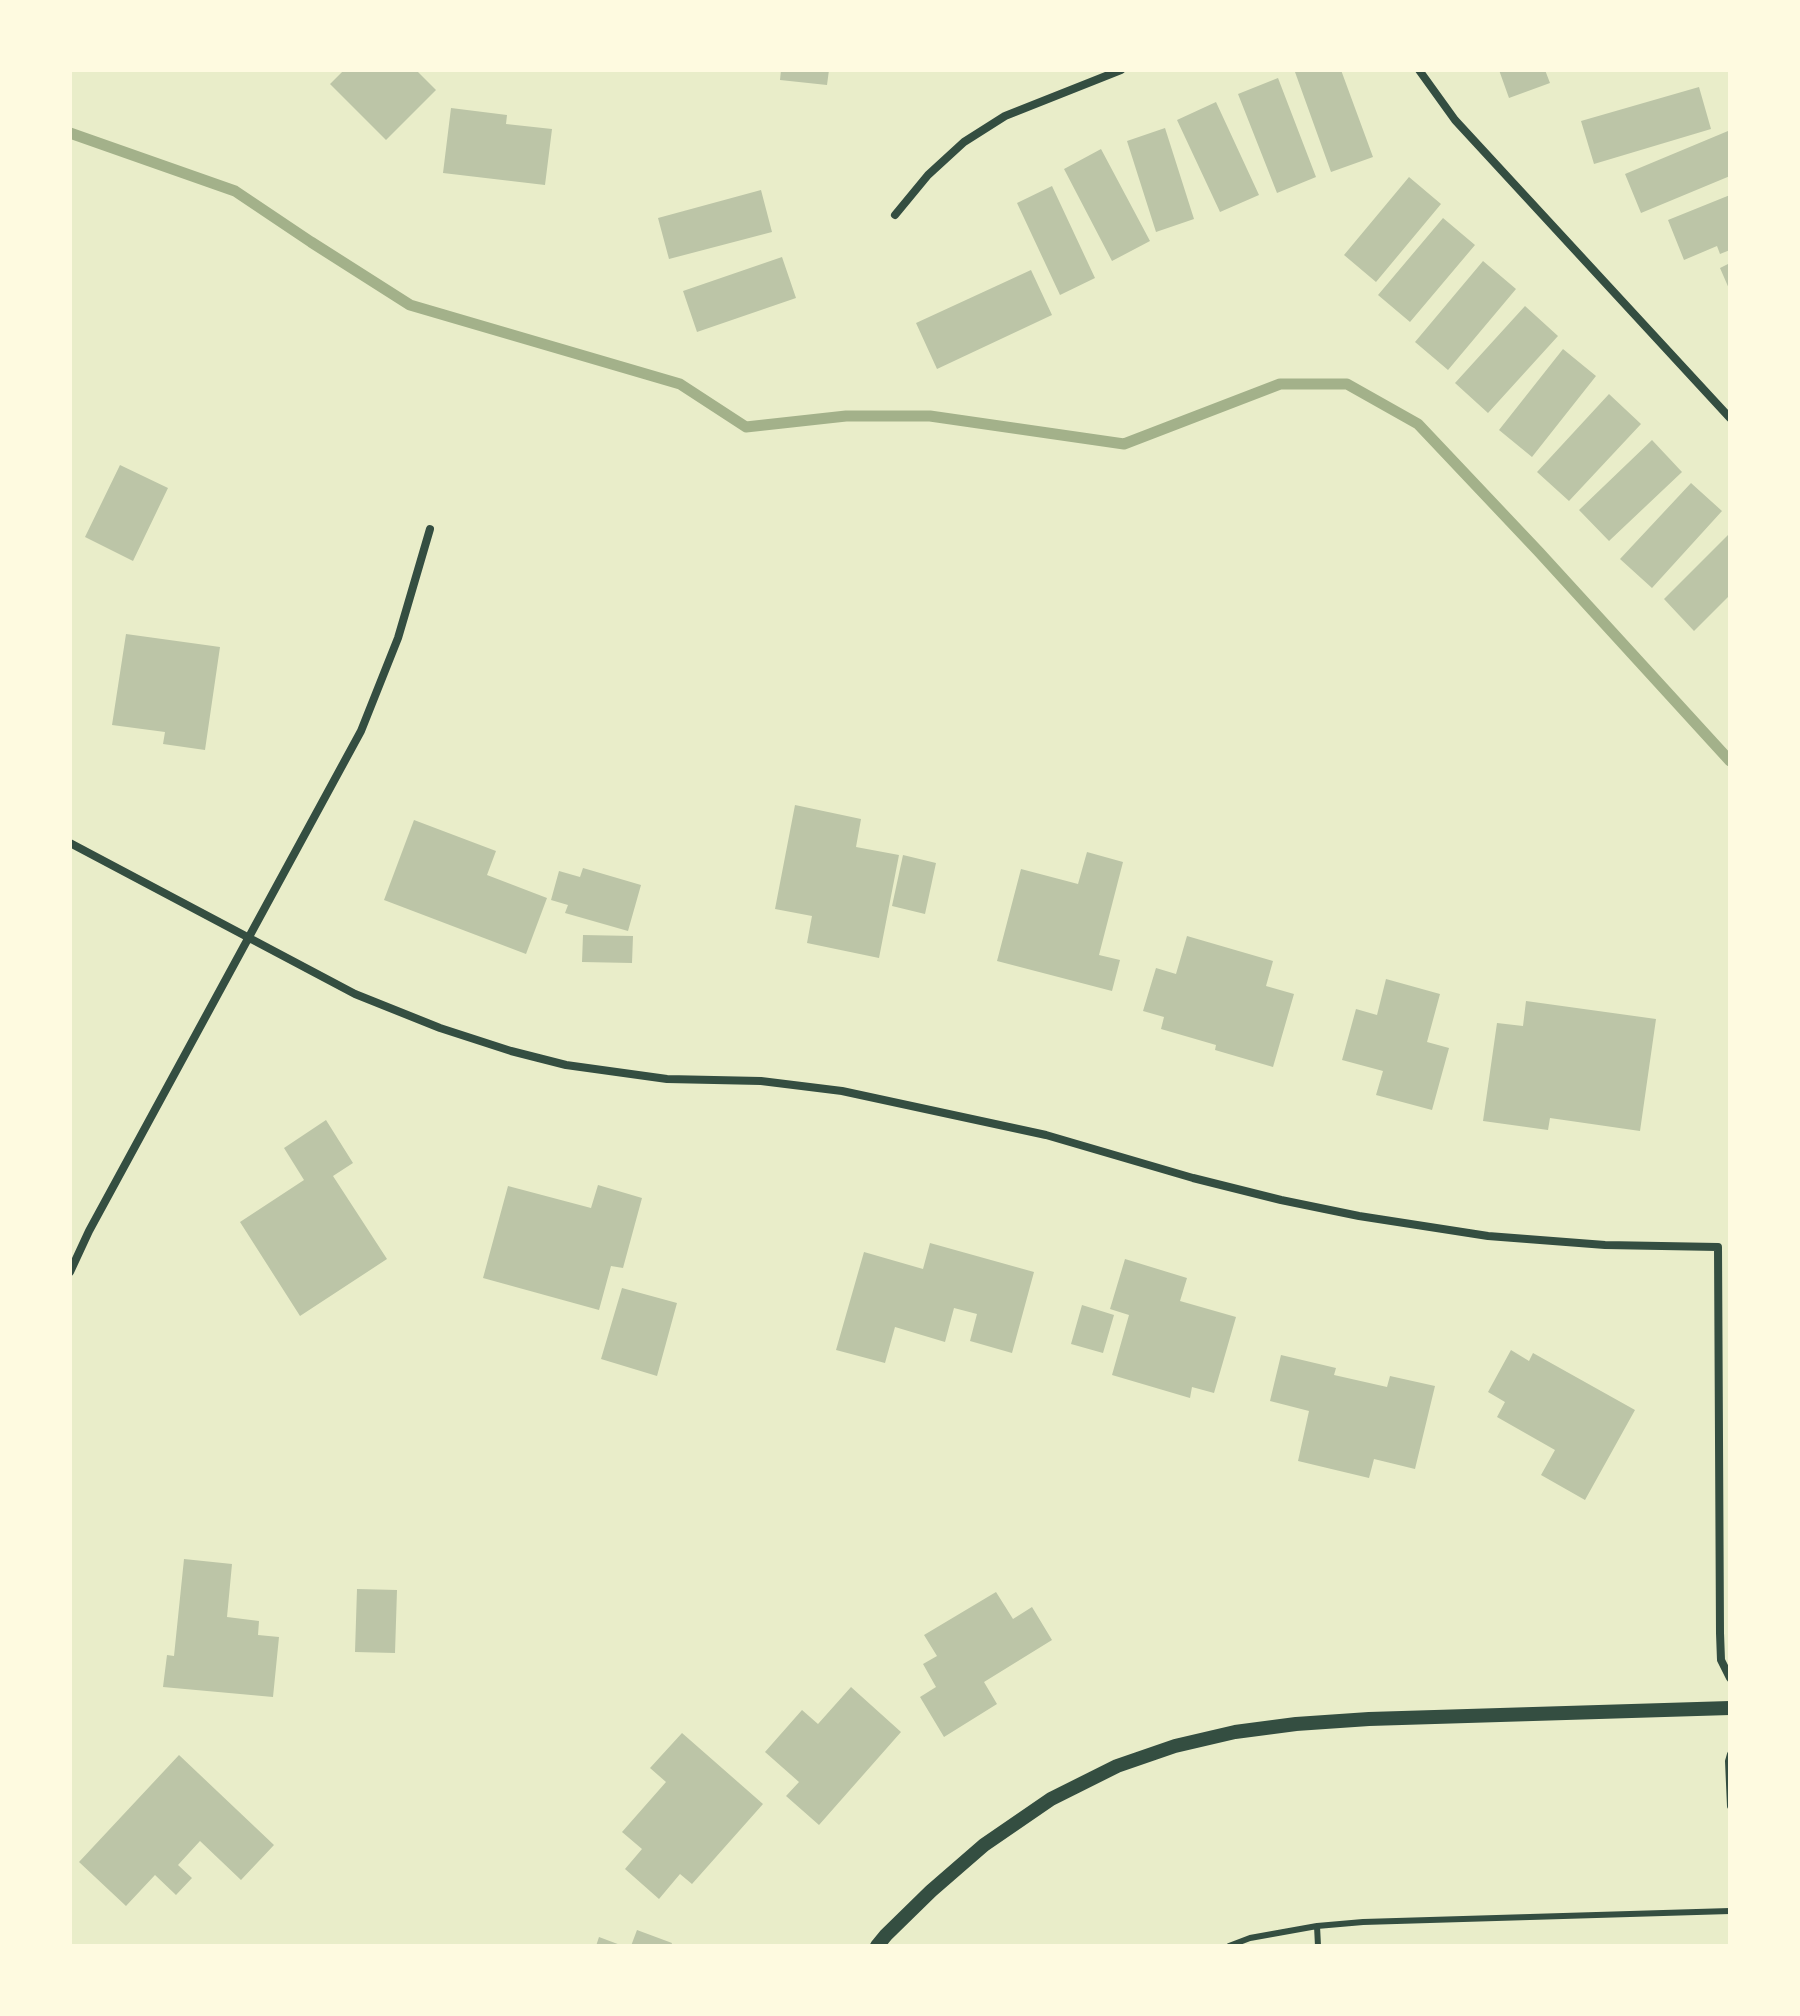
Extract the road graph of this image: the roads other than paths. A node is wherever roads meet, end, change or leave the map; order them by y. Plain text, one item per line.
1 (1121, 70) edge
2 (1419, 70) edge
3 (895, 215) dead end
4 (1730, 418) edge
5 (430, 529) dead end
6 (70, 843) edge
7 (248, 937) junction
8 (1718, 1247) junction
9 (1730, 1248) edge
10 (70, 1272) edge
11 (1730, 1678) edge
12 (1730, 1708) edge
13 (1730, 1754) edge
14 (1730, 1806) edge
15 (1730, 1911) edge
16 (1317, 1926) junction
17 (877, 1946) edge
18 (1229, 1946) edge
19 (1318, 1946) edge

1 - 3 street
2 - 4 street
5 - 7 street
6 - 7 street
7 - 8 street
7 - 10 street
8 - 9 street
8 - 11 street
12 - 17 street
13 - 14 lane
15 - 16 lane
16 - 18 lane
16 - 19 lane

